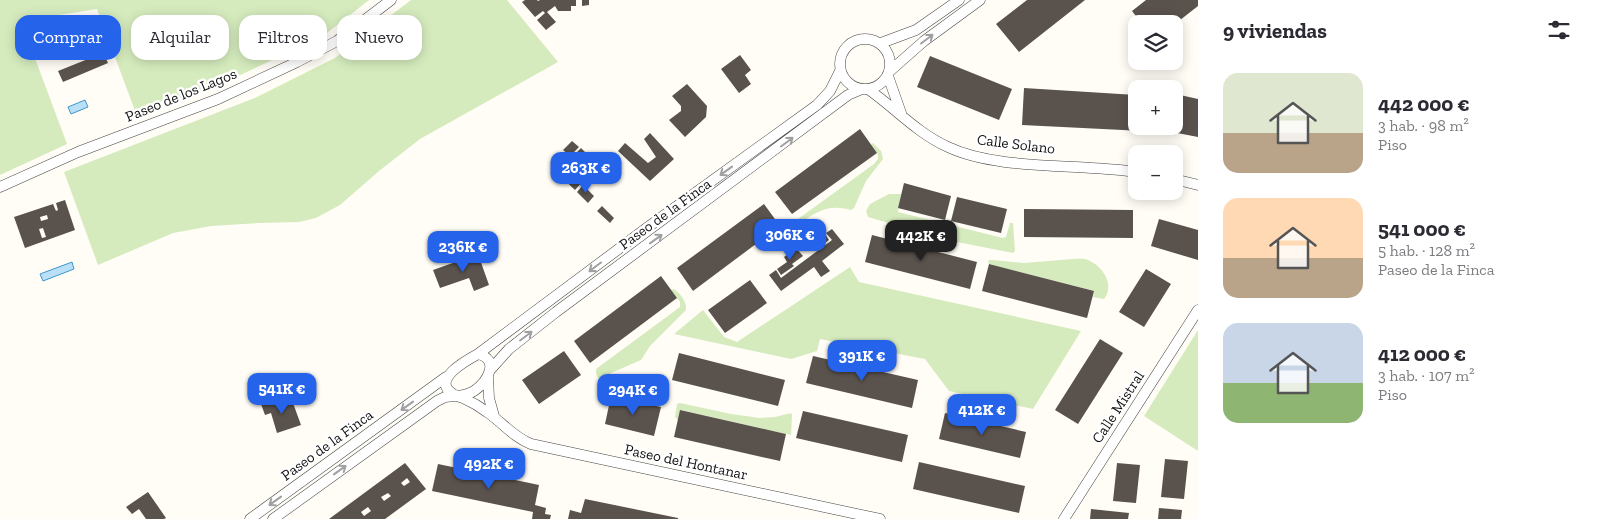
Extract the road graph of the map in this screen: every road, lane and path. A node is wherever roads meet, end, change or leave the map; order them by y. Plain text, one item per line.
1 (391, 0) edge
2 (959, 0) edge
3 (980, 0) edge
4 (881, 43) junction
5 (840, 71) junction
6 (889, 73) junction
7 (865, 89) junction
8 (902, 116) junction
9 (1128, 171) edge
10 (1183, 181) edge
11 (1198, 185) edge
12 (0, 188) edge
13 (1198, 310) edge
14 (478, 354) junction
15 (489, 373) junction
16 (446, 377) junction
17 (457, 396) junction
18 (494, 416) junction
19 (250, 519) edge
20 (273, 519) edge
21 (880, 519) edge
22 (1064, 519) edge

1 - 12 street, Paseo de los Lagos
2 - 4 street
6 -> 3 street
4 - 5 street
4 - 6 street
5 - 7 street
5 -> 14 street, Paseo de la Finca
6 - 7 street
6 - 8 street
7 - 8 street, Calle Solano
15 -> 7 street, Paseo de la Finca
8 - 9 street, Calle Solano
10 - 11 street
13 - 22 street, Calle Mistral
14 - 15 street
14 - 16 street, Paseo de la Finca
15 - 17 street, Paseo de la Finca
15 - 18 street
16 - 17 street
16 -> 19 street, Paseo de la Finca
17 - 18 street, Paseo del Hontanar
20 -> 17 street, Paseo de la Finca
18 - 21 street, Paseo del Hontanar

